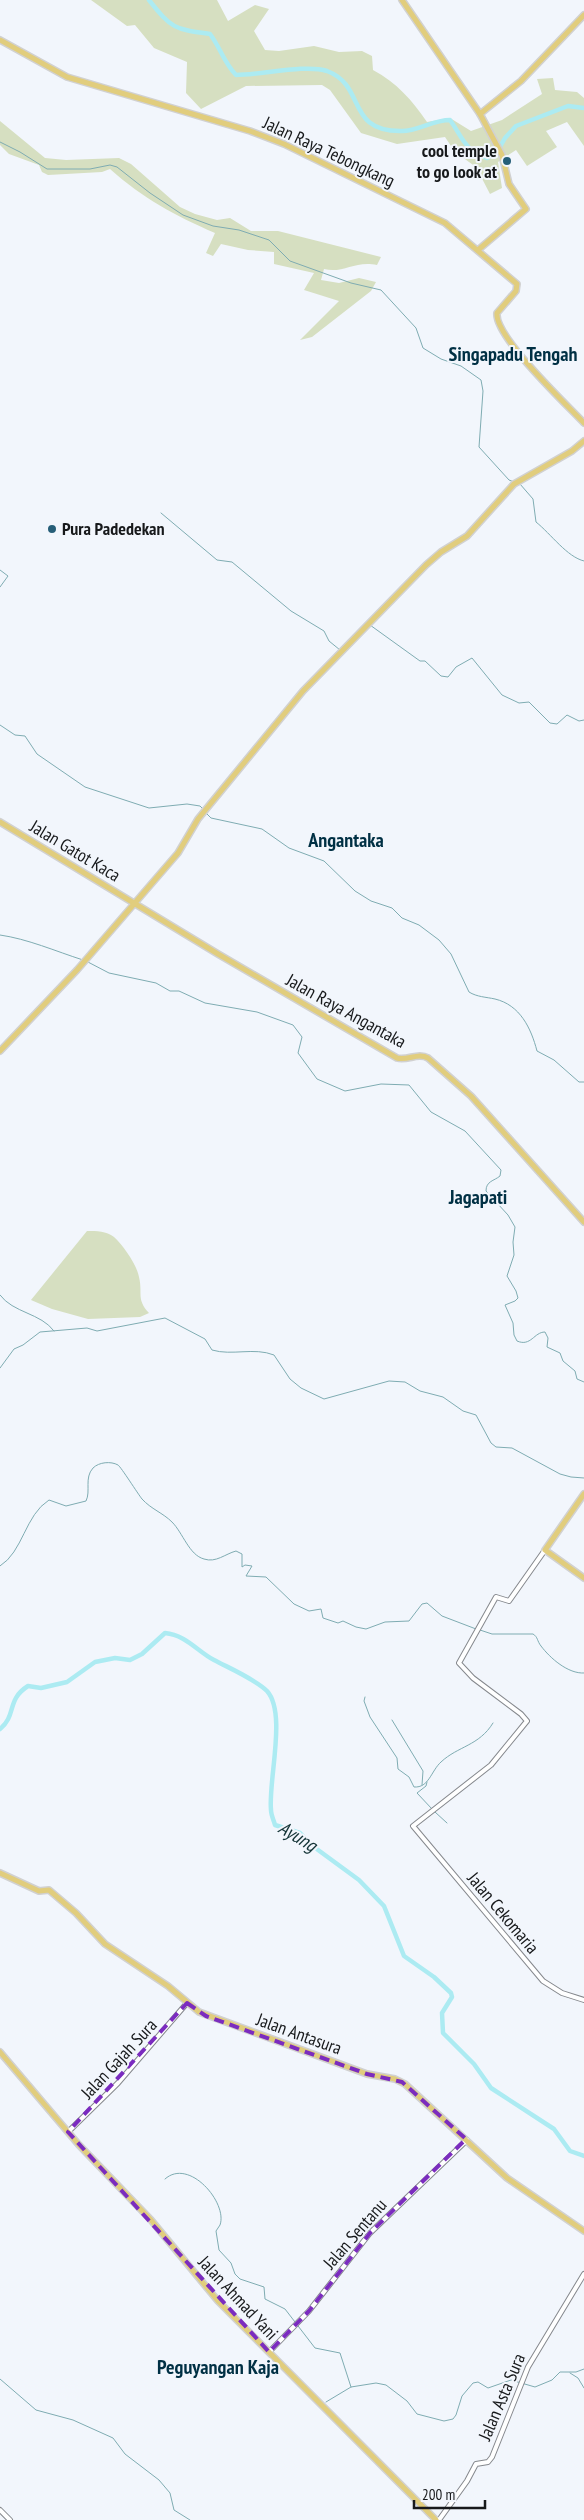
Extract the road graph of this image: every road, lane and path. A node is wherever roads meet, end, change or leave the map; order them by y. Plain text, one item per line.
1 (402, 0) edge
2 (584, 15) edge
3 (0, 40) edge
4 (480, 114) junction
5 (478, 250) junction
6 (584, 423) edge
7 (584, 441) edge
8 (0, 822) edge
9 (135, 904) junction
10 (0, 1051) edge
11 (584, 1222) edge
12 (584, 1494) edge
13 (545, 1550) junction
14 (584, 1578) edge
15 (0, 1873) edge
16 (584, 2000) edge
17 (187, 2003) junction
18 (0, 2052) edge
19 (68, 2132) junction
20 (467, 2140) junction
21 (584, 2232) edge
22 (584, 2274) edge
23 (269, 2352) junction
24 (0, 2510) edge
25 (10, 2520) edge
26 (438, 2520) edge

1 - 4 main road
2 - 4 main road
3 - 5 main road, Jalan Raya Tebongkang
4 - 5 main road
5 - 6 main road, Jalan Raya Tebongkang
7 - 9 main road
8 - 9 main road, Jalan Gatot Kaca
9 - 10 main road
9 - 11 main road, Jalan Raya Angantaka
12 - 13 main road
13 - 14 main road
13 - 16 street, Jalan Cekomaria
15 - 17 main road, Jalan Antasura
17 - 19 street, Jalan Gajah Sura
17 - 20 main road, Jalan Antasura
18 - 19 main road, Jalan Ahmad Yani
19 - 23 main road, Jalan Ahmad Yani
20 - 21 main road, Jalan Antasura
20 - 23 street, Jalan Sentanu
22 - 26 street, Jalan Asta Sura
23 - 26 main road, Jalan Ahmad Yani
24 - 25 street

